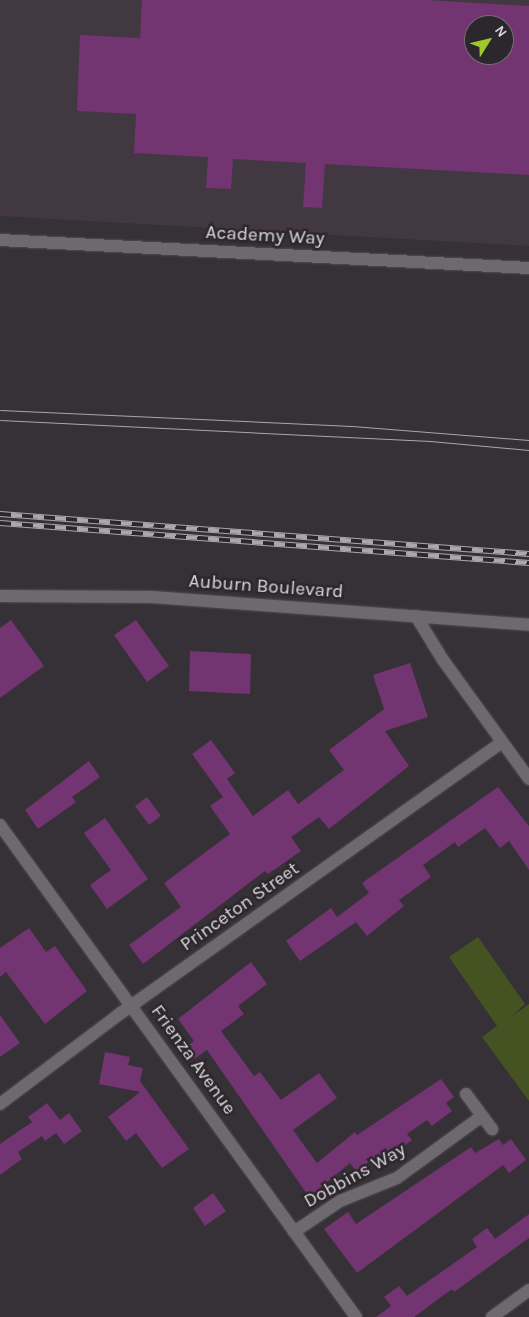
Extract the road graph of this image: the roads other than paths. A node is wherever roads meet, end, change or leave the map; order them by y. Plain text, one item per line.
1 (0, 240) edge
2 (529, 268) edge
3 (0, 596) edge
4 (416, 616) junction
5 (529, 625) edge
6 (502, 742) junction
7 (529, 779) edge
8 (0, 824) edge
9 (132, 1006) junction
10 (466, 1094) dead end
11 (0, 1104) edge
12 (482, 1116) junction
13 (492, 1129) dead end
14 (294, 1232) junction
15 (529, 1290) edge
16 (356, 1317) edge
17 (492, 1317) edge

1 - 2 street, Academy Way
3 - 4 street, Auburn Boulevard
4 - 5 street, Auburn Boulevard
4 - 6 street
6 - 7 street
6 - 9 street, Princeton Street
8 - 9 street, Frienza Avenue
9 - 11 street, Princeton Street
9 - 14 street, Frienza Avenue
10 - 12 street
12 - 13 street
12 - 14 street, Dobbins Way
14 - 16 street, Frienza Avenue
15 - 17 street

